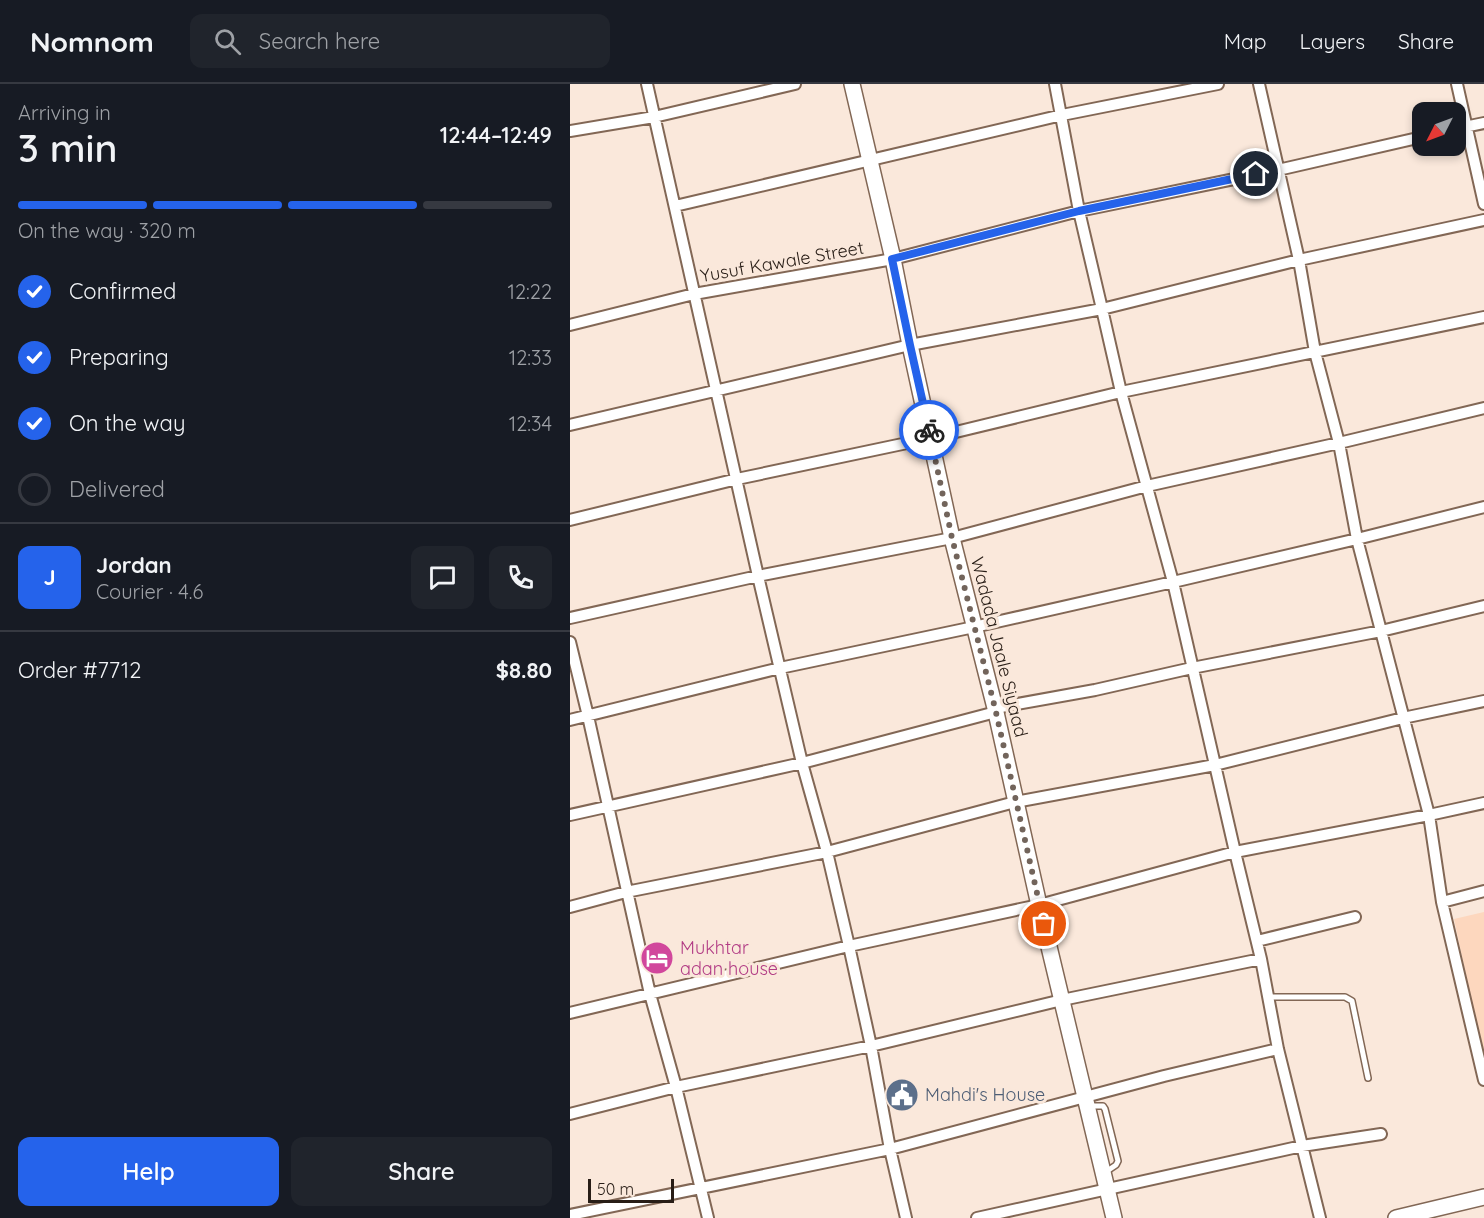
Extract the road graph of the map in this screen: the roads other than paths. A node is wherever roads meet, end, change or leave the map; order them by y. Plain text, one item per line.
1 (647, 84) edge
2 (795, 84) edge
3 (852, 84) edge
4 (1055, 84) edge
5 (1218, 84) edge
6 (1258, 84) edge
7 (1457, 84) edge
8 (1062, 116) junction
9 (654, 117) junction
10 (1484, 123) edge
11 (1467, 127) junction
12 (570, 131) edge
13 (1412, 139) edge
14 (871, 161) junction
15 (1278, 170) junction
16 (1484, 204) edge
17 (675, 206) junction
18 (1079, 211) junction
19 (1484, 220) edge
20 (892, 259) junction
21 (1299, 260) junction
22 (694, 294) junction
23 (1102, 309) junction
24 (1484, 317) edge
25 (570, 325) edge
26 (910, 345) junction
27 (1315, 352) junction
28 (717, 391) junction
29 (1121, 392) junction
30 (1484, 408) edge
31 (570, 425) edge
32 (931, 438) junction
33 (1339, 443) junction
34 (736, 479) junction
35 (1147, 486) junction
36 (1484, 507) edge
37 (570, 520) edge
38 (952, 538) junction
39 (1357, 539) junction
40 (758, 576) junction
41 (1173, 582) junction
42 (1484, 606) edge
43 (570, 618) edge
44 (974, 627) junction
45 (1381, 631) junction
46 (570, 642) edge
47 (780, 668) junction
48 (1192, 668) junction
49 (1484, 701) edge
50 (995, 708) junction
51 (588, 716) junction
52 (1403, 718) junction
53 (570, 720) edge
54 (802, 763) junction
55 (1215, 765) junction
56 (1015, 802) junction
57 (1484, 803) edge
58 (607, 807) junction
59 (570, 815) edge
60 (1429, 815) junction
61 (826, 852) junction
62 (1235, 852) junction
63 (1484, 891) edge
64 (626, 892) junction
65 (1442, 902) junction
66 (1039, 905) junction
67 (570, 907) edge
68 (1355, 917) dead end
69 (1257, 941) junction
70 (849, 946) junction
71 (1261, 959) junction
72 (650, 994) junction
73 (1268, 997) junction
74 (1062, 1000) junction
75 (570, 1013) edge
76 (871, 1046) junction
77 (1278, 1049) junction
78 (1368, 1077) dead end
79 (1484, 1080) edge
80 (676, 1087) junction
81 (1086, 1102) junction
82 (570, 1114) edge
83 (1381, 1134) dead end
84 (1302, 1146) junction
85 (890, 1149) junction
86 (701, 1187) junction
87 (1108, 1189) junction
88 (1484, 1197) edge
89 (570, 1215) edge
90 (708, 1218) edge
91 (906, 1218) edge
92 (977, 1218) edge
93 (1114, 1218) edge
94 (1320, 1218) edge
95 (1396, 1218) edge

1 - 9 street
2 - 9 street
3 - 14 main road, Wadada Jaale Siyaad
4 - 8 street
5 - 8 street
6 - 15 street
7 - 11 street
8 - 14 street
8 - 18 street
9 - 12 street
9 - 17 street
10 - 11 street
11 - 16 street
13 - 15 street, Yusuf Kawale Street
14 - 17 street
14 - 20 main road, Wadada Jaale Siyaad
15 - 18 street, Yusuf Kawale Street
15 - 21 street
17 - 22 street
18 - 20 street, Yusuf Kawale Street
18 - 23 street
19 - 21 street
20 - 22 street, Yusuf Kawale Street
20 - 26 main road, Wadada Jaale Siyaad
21 - 23 street
21 - 27 street
22 - 25 street, Yusuf Kawale Street
22 - 28 street
23 - 26 street
23 - 29 street
24 - 27 street
26 - 28 street
26 - 32 main road, Wadada Jaale Siyaad
27 - 29 street
27 - 33 street
28 - 31 street
28 - 34 street
29 - 32 street
29 - 35 street
30 - 33 street
32 - 34 street
32 - 38 main road, Wadada Jaale Siyaad
33 - 35 street
33 - 39 street
34 - 37 street
34 - 40 street
35 - 38 street
35 - 41 street
36 - 39 street
38 - 40 street
38 - 44 main road, Wadada Jaale Siyaad
39 - 41 street
39 - 45 street
40 - 43 street
40 - 47 street
41 - 44 street
41 - 48 street
42 - 45 street
44 - 47 street
44 - 50 main road, Wadada Jaale Siyaad
45 - 48 street
45 - 52 street
46 - 51 street
47 - 51 street
47 - 54 street
48 - 50 street
48 - 55 street
49 - 52 street
50 - 54 street
50 - 56 main road, Wadada Jaale Siyaad
51 - 53 street
51 - 58 street
52 - 55 street
52 - 60 street
54 - 58 street
54 - 61 street
55 - 56 street
55 - 62 street
56 - 61 street
56 - 66 main road, Wadada Jaale Siyaad
57 - 60 street
58 - 59 street
58 - 64 street
60 - 62 street
60 - 65 street
61 - 64 street
61 - 70 street
62 - 66 street
62 - 69 street
63 - 65 street
64 - 67 street
64 - 72 street
65 - 79 street
66 - 70 street
66 - 74 main road, Wadada Jaale Siyaad
68 - 69 street
69 - 71 street
70 - 72 street
70 - 76 street
71 - 73 street
71 - 74 street
72 - 75 street
72 - 80 street
73 - 77 street
73 - 78 lane
74 - 76 street
74 - 81 main road, Wadada Jaale Siyaad
76 - 80 street
76 - 85 street
77 - 81 street
77 - 84 street
80 - 82 street
80 - 86 street
81 - 85 street
81 - 87 main road, Wadada Jaale Siyaad
83 - 84 street
84 - 87 street
84 - 94 street
85 - 86 street
85 - 91 street
86 - 89 street
86 - 90 street
87 - 92 street
87 - 93 main road, Wadada Jaale Siyaad
88 - 95 main road

